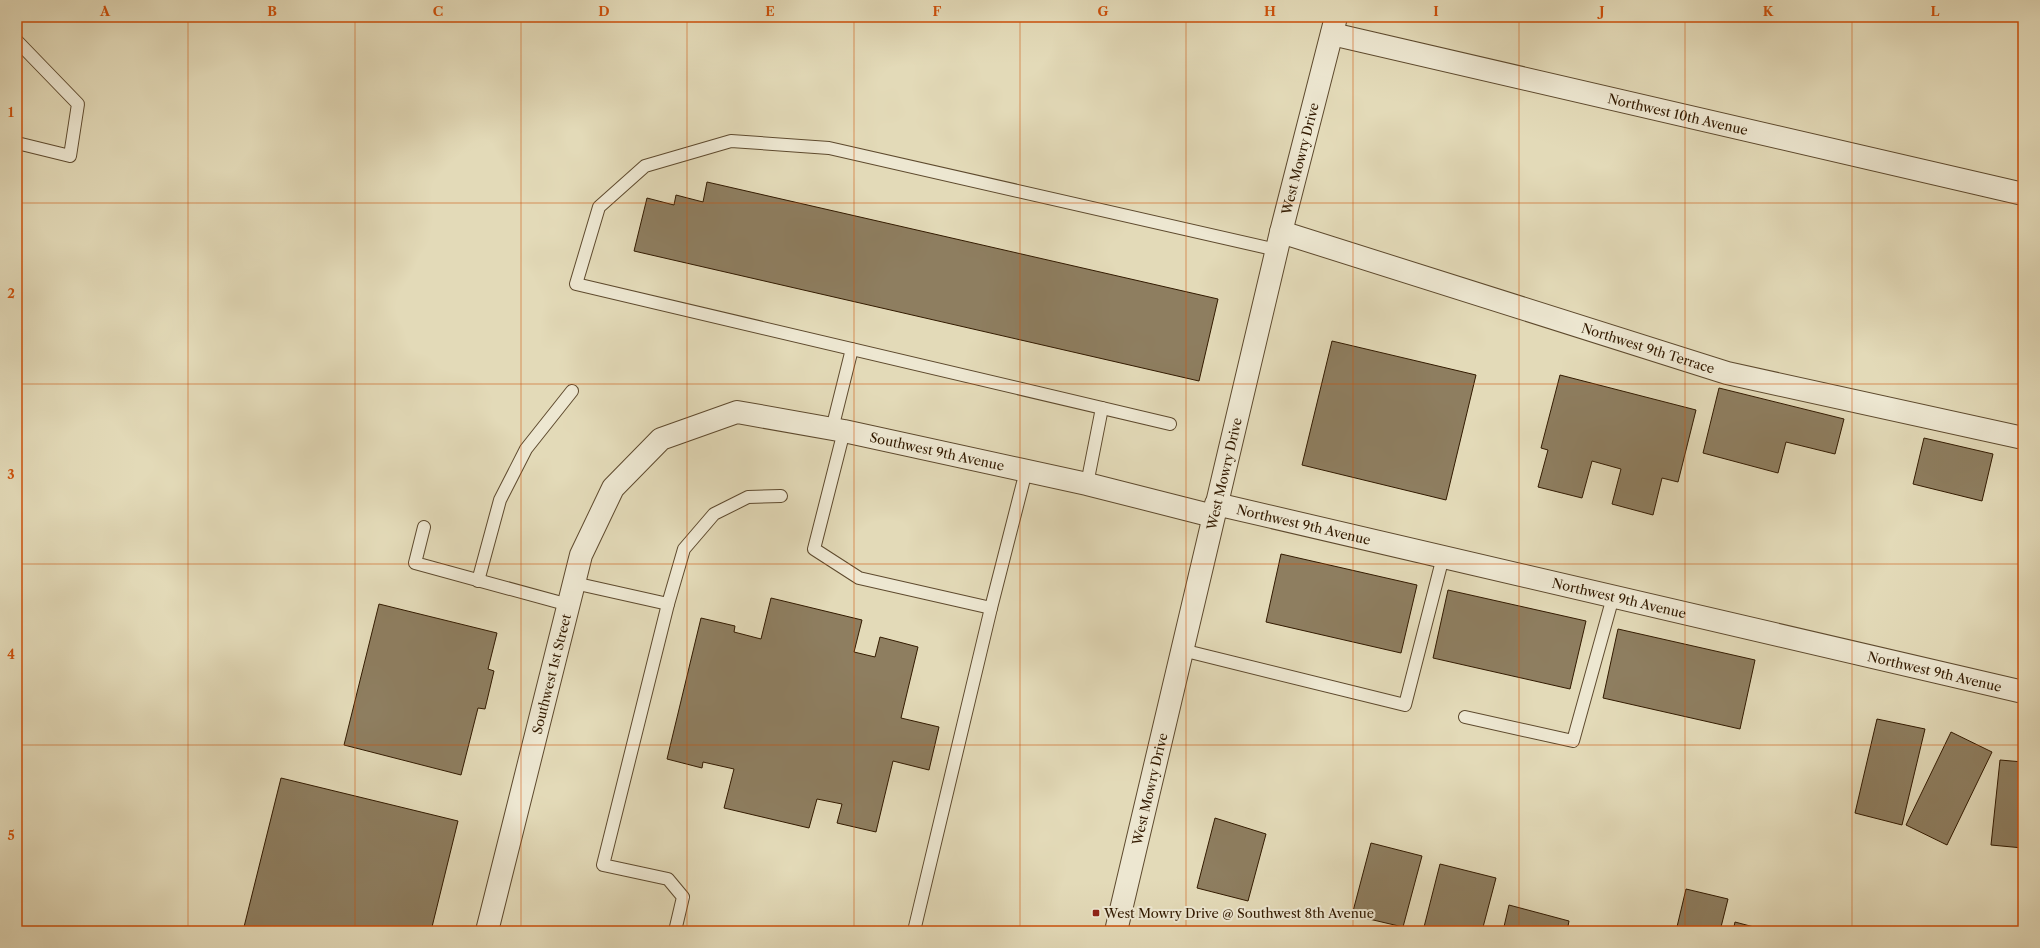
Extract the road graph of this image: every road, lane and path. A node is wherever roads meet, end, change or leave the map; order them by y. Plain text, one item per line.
1 (1334, 25) edge
2 (17, 41) edge
3 (17, 143) edge
4 (2023, 194) edge
5 (1279, 241) junction
6 (852, 349) junction
7 (572, 391) dead end
8 (1102, 408) junction
9 (1170, 424) dead end
10 (838, 430) junction
11 (2023, 438) edge
12 (661, 439) joint
13 (1026, 471) junction
14 (1087, 484) junction
15 (781, 496) dead end
16 (1215, 510) junction
17 (424, 527) dead end
18 (1443, 557) junction
19 (478, 581) junction
20 (574, 583) junction
21 (1613, 596) junction
22 (668, 604) junction
23 (569, 606) junction
24 (991, 608) junction
25 (1182, 650) junction
26 (2023, 692) edge
27 (1465, 717) dead end
28 (487, 931) edge
29 (675, 931) edge
30 (914, 931) edge
31 (1116, 931) edge

1 - 4 street, Northwest 10th Avenue
1 - 5 street, West Mowry Drive
2 - 3 lane
5 - 6 lane
5 - 11 street, Northwest 9th Terrace
5 - 16 street, West Mowry Drive
6 - 8 lane
6 - 10 lane
7 - 19 lane
8 - 9 lane
8 - 14 lane
10 - 12 street, Southwest 9th Avenue
10 - 13 street, Southwest 9th Avenue
10 - 24 lane
12 - 20 street, Southwest 1st Street
13 - 14 street, Southwest 9th Avenue
13 - 24 lane
14 - 16 street, Southwest 9th Avenue
15 - 22 lane
16 - 18 street, Northwest 9th Avenue
16 - 25 street, West Mowry Drive
17 - 19 lane
18 - 21 street, Northwest 9th Avenue
18 - 25 lane
19 - 23 lane
20 - 22 lane
20 - 23 street, Southwest 1st Street
21 - 26 street, Northwest 9th Avenue
21 - 27 lane
22 - 29 lane
23 - 28 street, Southwest 1st Street
24 - 30 lane
25 - 31 street, West Mowry Drive

